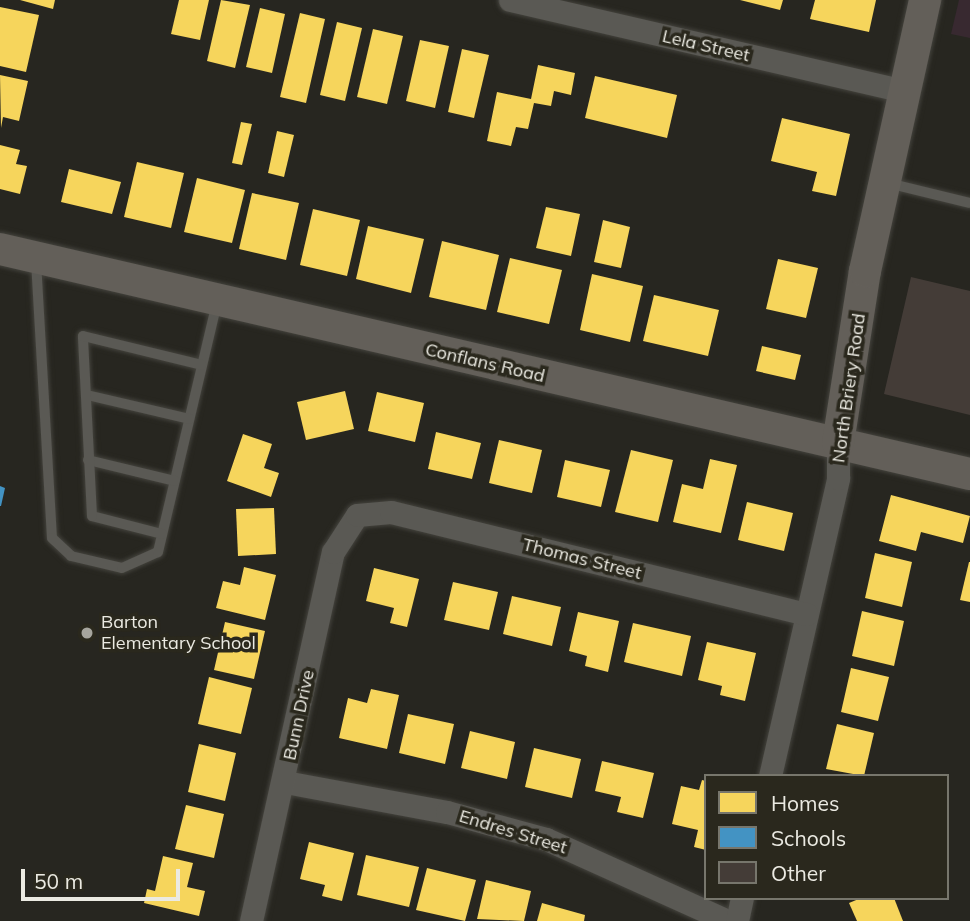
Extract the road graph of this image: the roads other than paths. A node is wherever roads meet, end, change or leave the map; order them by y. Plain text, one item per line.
1 (509, 0) edge
2 (925, 0) edge
3 (903, 91) junction
4 (884, 183) junction
5 (970, 203) edge
6 (0, 250) edge
7 (35, 258) junction
8 (218, 302) junction
9 (202, 365) junction
10 (87, 395) junction
11 (189, 419) junction
12 (838, 443) junction
13 (88, 460) junction
14 (970, 474) edge
15 (175, 481) junction
16 (357, 515) joint
17 (162, 534) junction
18 (807, 614) junction
19 (770, 774) edge
20 (285, 782) junction
21 (742, 900) edge
22 (251, 921) edge
23 (728, 921) edge
24 (737, 921) edge

1 - 3 street, Lela Street
2 - 3 main road, North Briery Road
3 - 4 main road, North Briery Road
4 - 5 lane
4 - 12 main road, North Briery Road
6 - 7 main road, Conflans Road
7 - 8 main road, Conflans Road
7 - 17 lane
8 - 9 lane
8 - 12 main road, Conflans Road
9 - 10 lane
9 - 11 lane
10 - 11 lane
10 - 13 lane
11 - 15 lane
12 - 14 main road, Conflans Road
12 - 18 street, North Briery Road
13 - 15 lane
13 - 17 lane
15 - 17 lane
16 - 18 street, Thomas Street
16 - 20 street, Bunn Drive
18 - 19 street, North Briery Road
20 - 22 street, Bunn Drive
20 - 23 street, Endres Street
21 - 24 street

